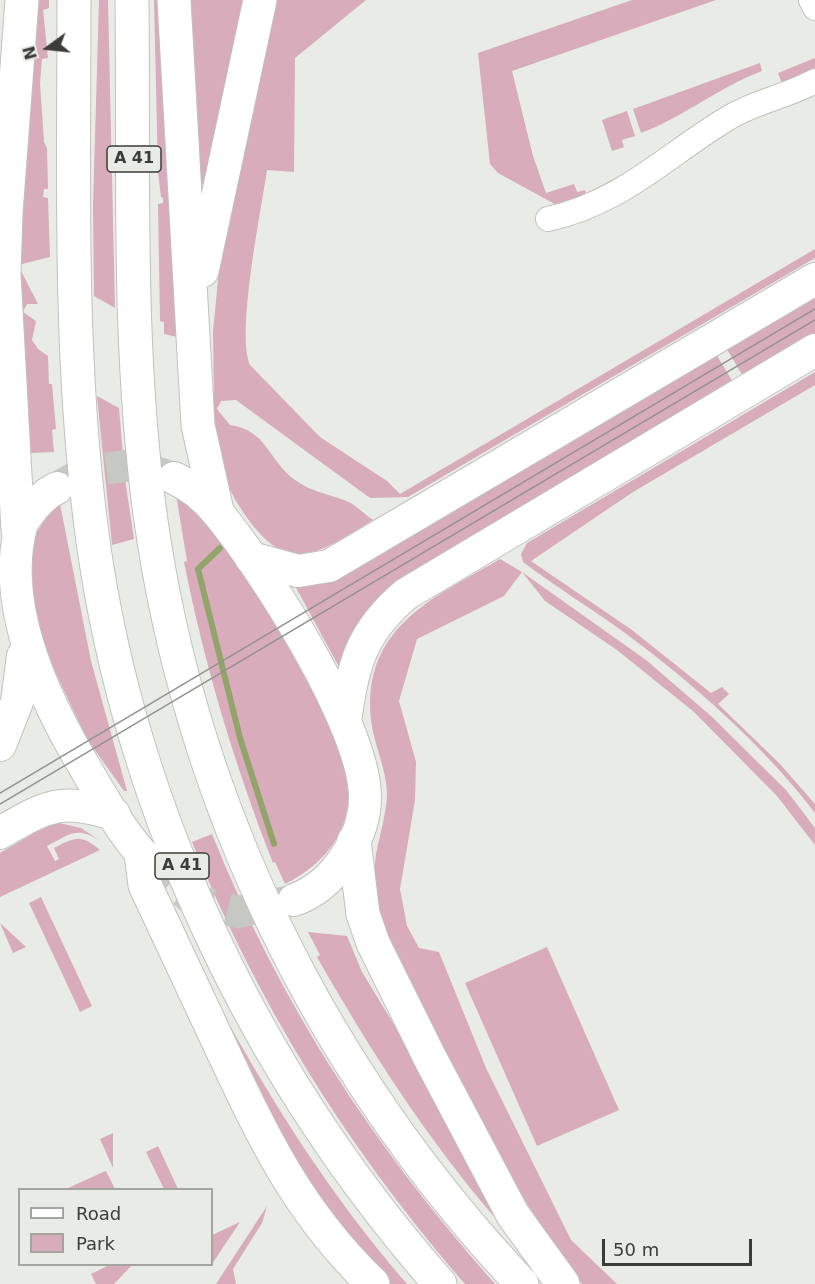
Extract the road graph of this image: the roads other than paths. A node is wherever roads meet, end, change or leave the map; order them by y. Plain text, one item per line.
1 (22, 0) edge
2 (74, 0) edge
3 (132, 0) edge
4 (174, 0) edge
5 (260, 0) edge
6 (811, 0) edge
7 (815, 8) edge
8 (815, 81) edge
9 (548, 219) dead end
10 (815, 279) edge
11 (194, 323) junction
12 (815, 350) edge
13 (174, 478) tunnel mouth
14 (57, 488) tunnel mouth
15 (216, 511) junction
16 (18, 530) junction
17 (251, 558) junction
18 (23, 656) junction
19 (345, 722) junction
20 (0, 746) edge
21 (114, 814) junction
22 (0, 833) edge
23 (354, 841) junction
24 (145, 857) joint
25 (294, 900) tunnel mouth
26 (373, 1284) edge
27 (440, 1284) edge
28 (522, 1284) edge
29 (563, 1284) edge

1 - 16 highway
2 - 27 highway, A 41
3 - 28 highway, A 41
4 - 11 highway
5 - 11 highway
6 - 7 street
8 - 9 street
10 - 17 main road
11 - 15 highway
12 - 19 main road
13 - 15 main road
14 - 16 main road
15 - 17 main road
16 - 18 main road
17 - 19 main road
18 - 20 main road
18 - 21 main road
19 - 23 main road
21 - 22 main road
21 - 24 main road
23 - 25 main road
23 - 29 highway
24 - 26 highway

